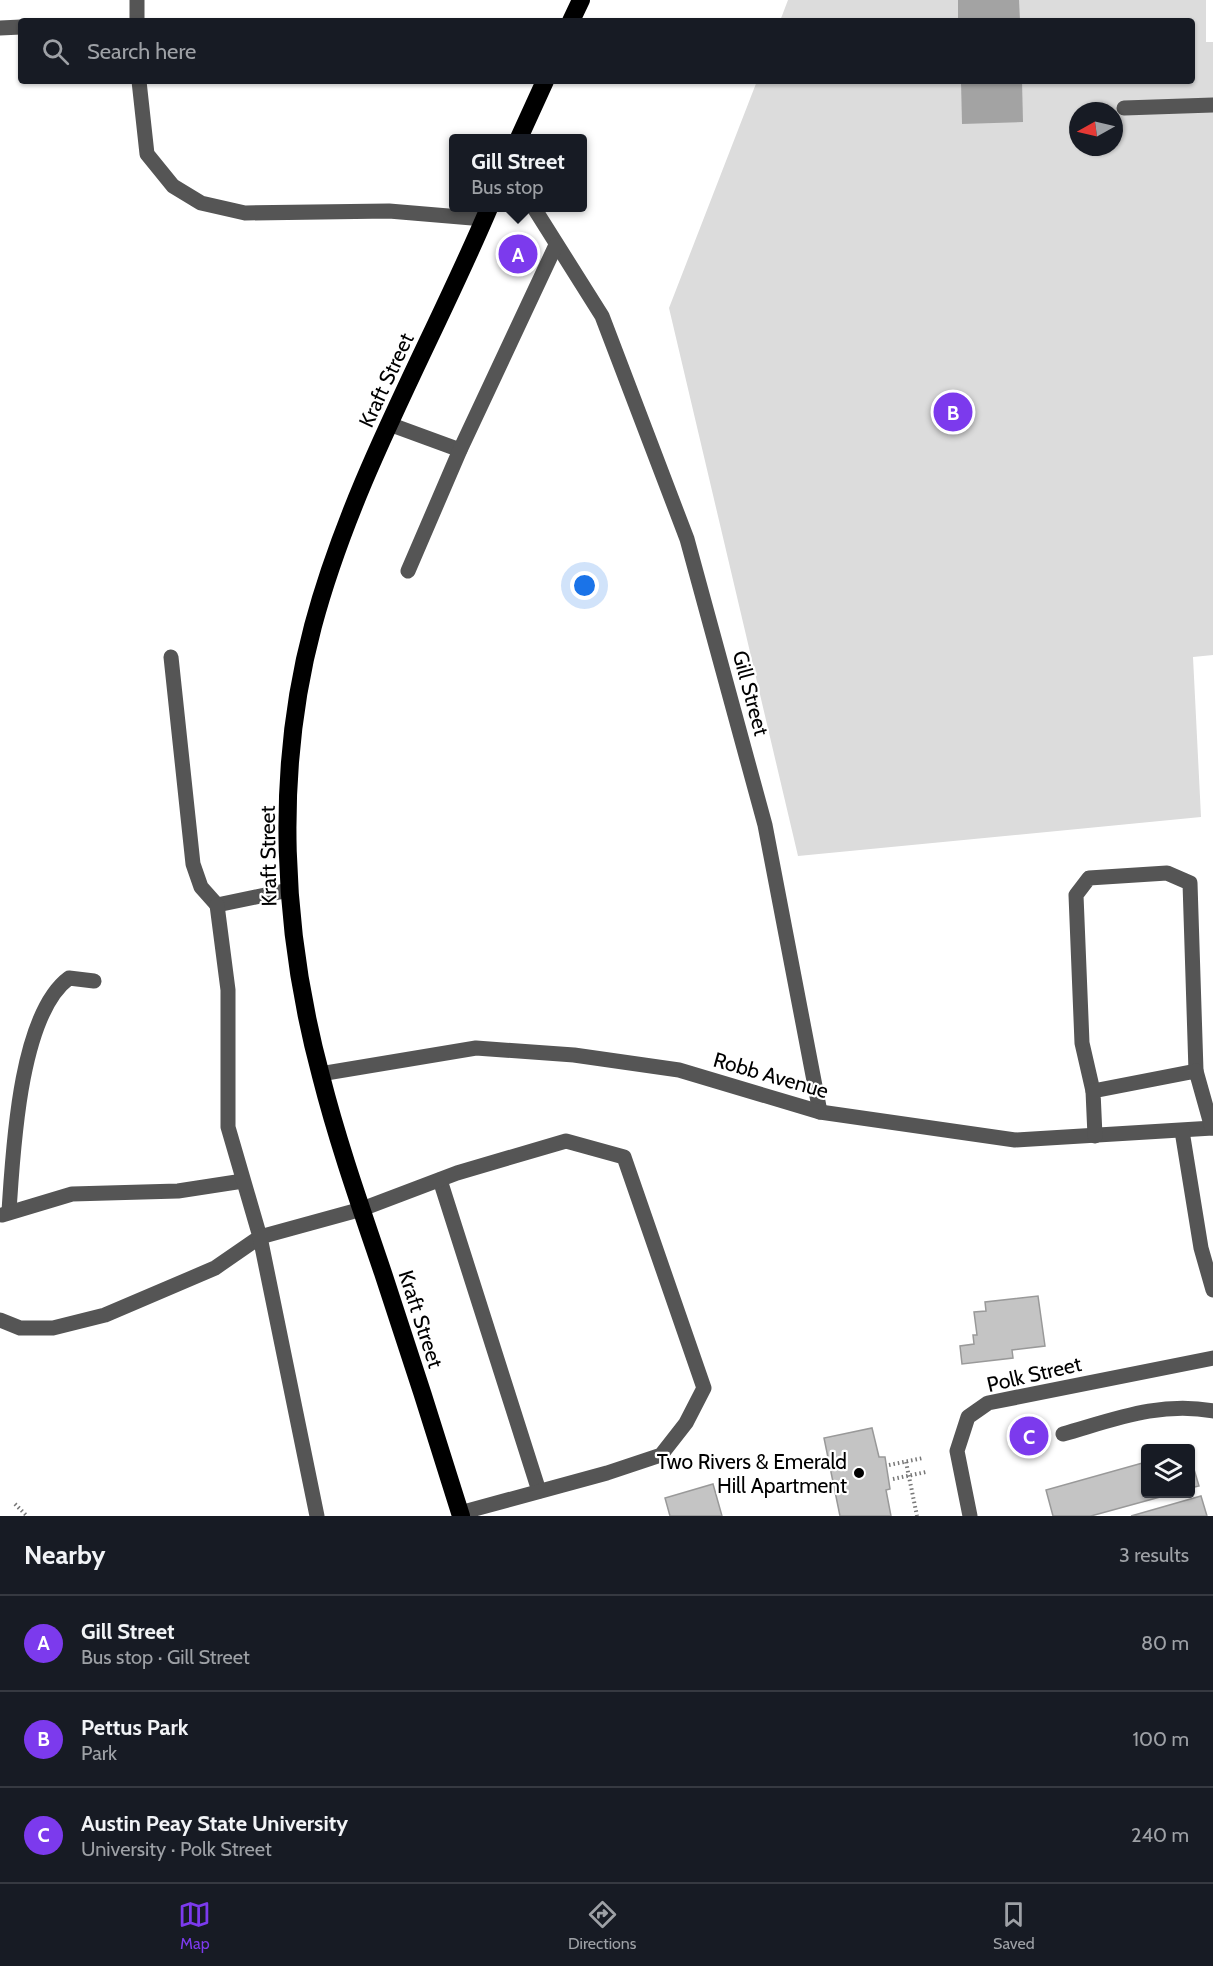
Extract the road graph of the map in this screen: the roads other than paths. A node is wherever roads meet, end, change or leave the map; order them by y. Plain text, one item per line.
1 (137, 0) edge
2 (581, 0) edge
3 (137, 18) edge
4 (572, 18) edge
5 (0, 27) edge
6 (18, 27) edge
7 (139, 84) edge
8 (544, 84) edge
9 (1213, 105) edge
10 (1124, 108) dead end
11 (521, 134) edge
12 (537, 212) edge
13 (486, 213) edge
14 (556, 245) junction
15 (389, 424) junction
16 (459, 450) junction
17 (408, 571) dead end
18 (171, 657) dead end
19 (289, 890) junction
20 (217, 905) junction
21 (94, 981) dead end
22 (1196, 1071) junction
23 (320, 1074) junction
24 (1093, 1091) junction
25 (820, 1112) junction
26 (1212, 1128) edge
27 (1182, 1131) junction
28 (1095, 1136) junction
29 (440, 1180) junction
30 (243, 1181) junction
31 (362, 1209) junction
32 (4, 1214) edge
33 (260, 1237) junction
34 (1213, 1290) edge
35 (0, 1320) edge
36 (1213, 1358) edge
37 (1213, 1411) edge
38 (1063, 1434) dead end
39 (539, 1491) junction
40 (460, 1514) edge
41 (316, 1516) edge
42 (970, 1516) edge

1 - 3 street
2 - 4 highway
5 - 6 street
7 - 13 street
8 - 11 highway
9 - 10 street
12 - 14 street, Gill Street
13 - 15 highway, Kraft Street
14 - 16 street
14 - 25 street, Gill Street
15 - 16 street
15 - 19 highway, Kraft Street
16 - 17 street
18 - 20 street
19 - 20 street
19 - 23 highway, Kraft Street
20 - 30 street
21 - 32 street
22 - 24 street
22 - 24 street
22 - 26 street
23 - 25 street, Robb Avenue
23 - 31 highway, Kraft Street
24 - 28 street
25 - 28 street, Robb Avenue
26 - 27 street, Robb Avenue
27 - 28 street, Robb Avenue
27 - 34 street
29 - 31 street
29 - 39 street
29 - 39 street
30 - 32 street
30 - 33 street
31 - 33 street
31 - 40 highway, Kraft Street
33 - 35 street
33 - 41 street
36 - 42 street, Polk Street
37 - 38 street
39 - 40 street

